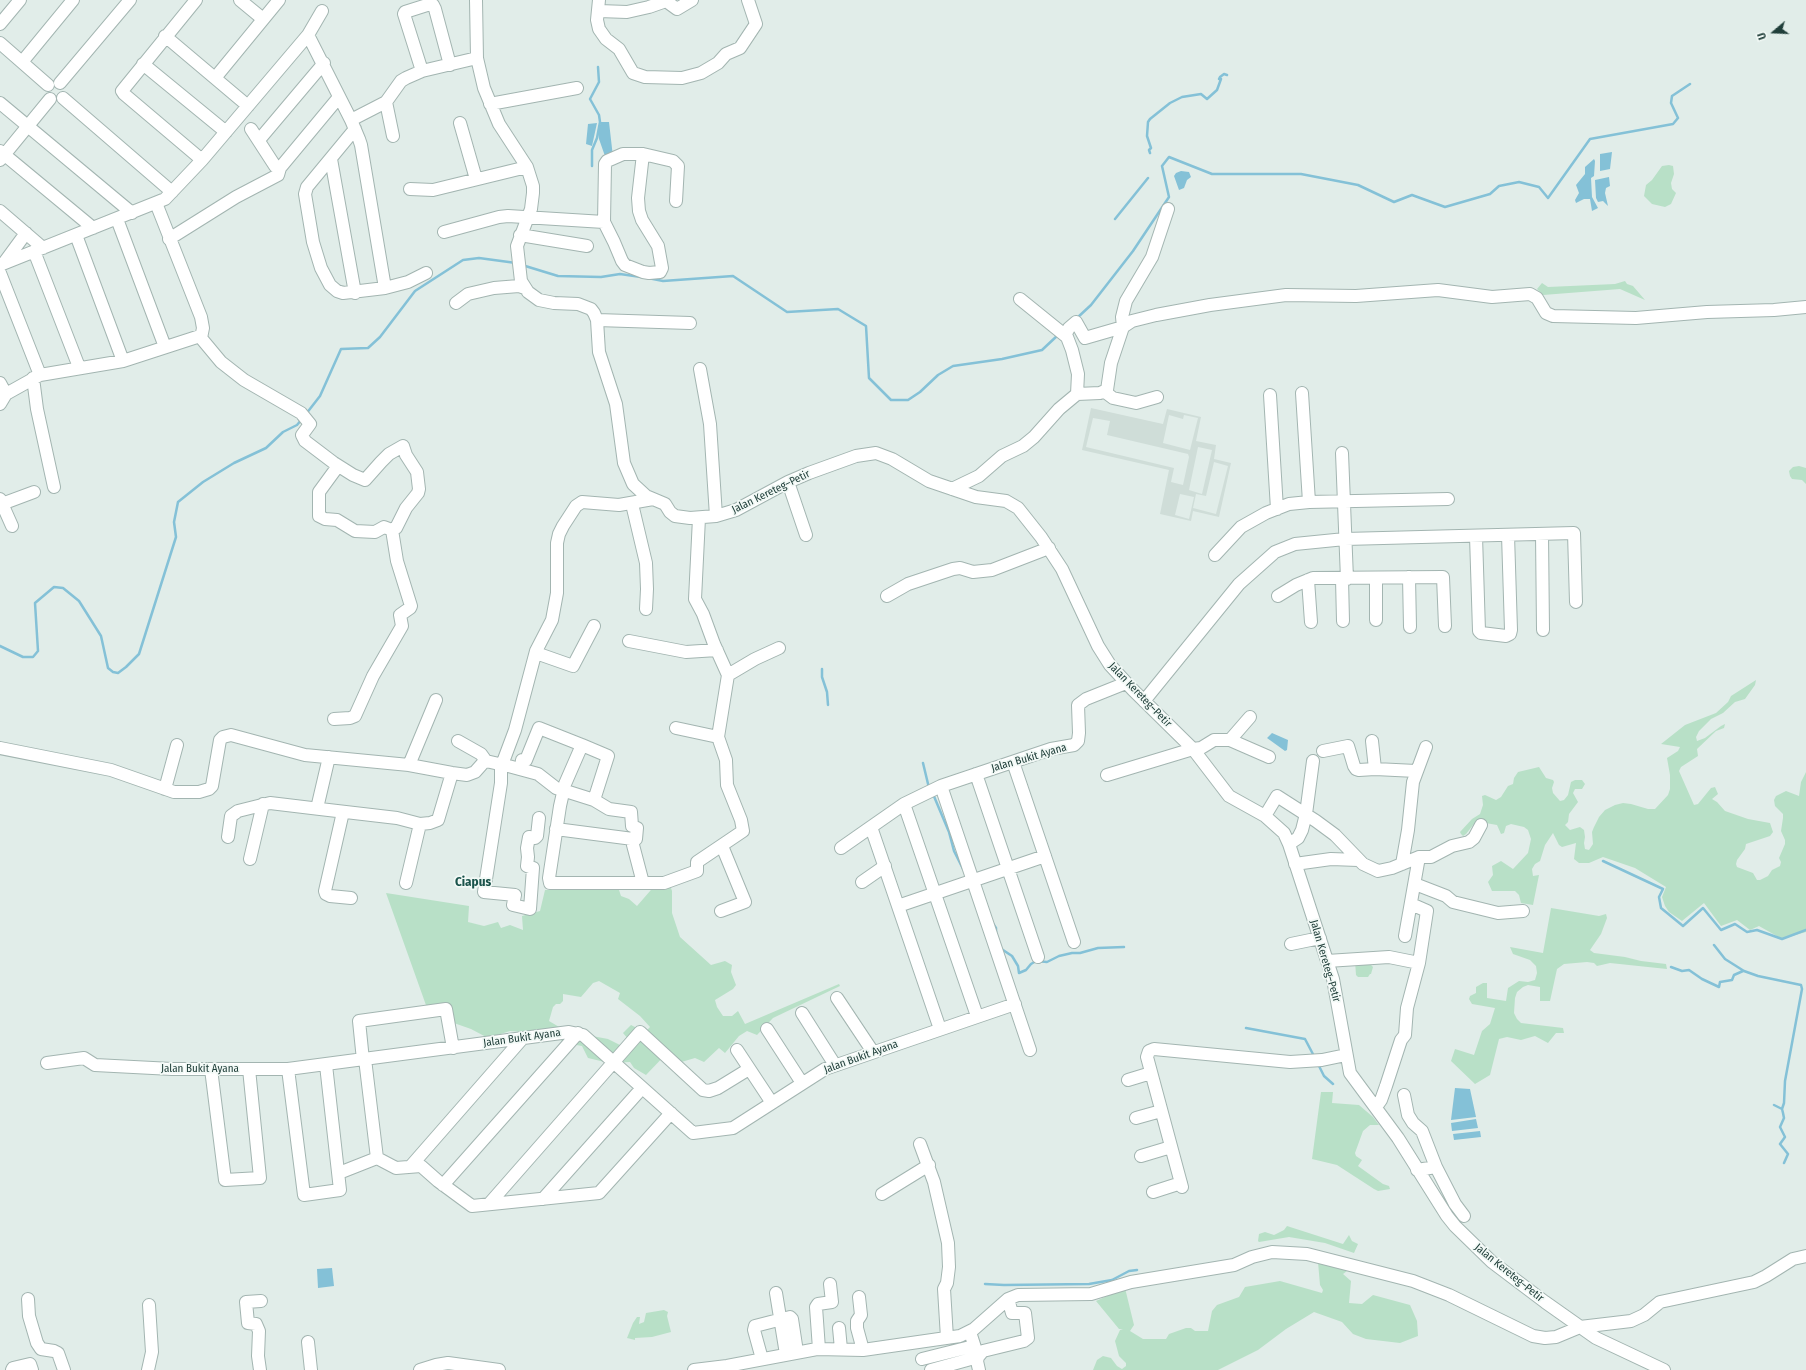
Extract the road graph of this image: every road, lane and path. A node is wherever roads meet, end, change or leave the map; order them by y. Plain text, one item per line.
1 (20, 0) edge
2 (72, 0) edge
3 (130, 0) edge
4 (196, 0) edge
5 (240, 0) edge
6 (279, 0) edge
7 (476, 0) edge
8 (692, 0) edge
9 (748, 0) edge
10 (599, 5) edge
11 (322, 11) dead end
12 (263, 19) junction
13 (0, 24) edge
14 (308, 35) junction
15 (165, 36) junction
16 (0, 43) edge
17 (478, 58) junction
18 (22, 62) junction
19 (324, 63) junction
20 (143, 64) junction
21 (450, 65) junction
22 (422, 71) junction
23 (215, 78) junction
24 (54, 84) junction
25 (577, 88) dead end
26 (340, 97) junction
27 (63, 98) junction
28 (50, 99) junction
29 (386, 102) junction
30 (0, 103) edge
31 (490, 104) junction
32 (248, 106) junction
33 (460, 123) dead end
34 (353, 124) junction
35 (28, 126) junction
36 (251, 129) dead end
37 (226, 132) junction
38 (393, 136) dead end
39 (259, 140) junction
40 (643, 154) junction
41 (1, 155) edge
42 (331, 159) junction
43 (202, 160) junction
44 (527, 167) junction
45 (280, 168) junction
46 (476, 179) junction
47 (410, 189) dead end
48 (172, 192) junction
49 (676, 201) dead end
50 (156, 203) junction
51 (1168, 209) dead end
52 (1, 213) edge
53 (132, 213) junction
54 (527, 217) junction
55 (117, 219) junction
56 (604, 222) junction
57 (93, 228) junction
58 (444, 232) dead end
59 (26, 233) junction
60 (76, 235) junction
61 (520, 235) junction
62 (169, 239) junction
63 (587, 246) dead end
64 (38, 249) junction
65 (2, 267) edge
66 (426, 273) dead end
67 (385, 288) junction
68 (525, 288) junction
69 (355, 292) junction
70 (1020, 299) dead end
71 (456, 303) dead end
72 (1806, 307) edge
73 (597, 320) junction
74 (690, 322) dead end
75 (1123, 327) junction
76 (1061, 332) junction
77 (200, 336) junction
78 (165, 347) junction
79 (123, 361) junction
80 (80, 367) junction
81 (700, 369) dead end
82 (37, 376) junction
83 (0, 383) edge
84 (1105, 392) junction
85 (1302, 393) dead end
86 (1077, 394) junction
87 (1270, 395) dead end
88 (1157, 397) dead end
89 (3, 399) edge
90 (1342, 453) dead end
91 (338, 466) junction
92 (788, 482) junction
93 (54, 487) dead end
94 (952, 489) junction
95 (34, 492) dead end
96 (653, 499) junction
97 (1448, 499) dead end
98 (1344, 501) junction
99 (1, 502) edge
100 (1309, 502) junction
101 (632, 504) junction
102 (1277, 509) junction
103 (716, 516) junction
104 (699, 518) junction
105 (12, 526) dead end
106 (392, 530) junction
107 (806, 534) dead end
108 (1542, 534) junction
109 (1508, 535) junction
110 (1476, 536) junction
111 (1345, 539) junction
112 (1049, 548) junction
113 (1215, 555) dead end
114 (1409, 577) junction
115 (1376, 578) junction
116 (1345, 579) junction
117 (1308, 580) junction
118 (887, 596) dead end
119 (1278, 596) dead end
120 (1576, 602) dead end
121 (646, 609) dead end
122 (1376, 620) dead end
123 (1343, 621) dead end
124 (1310, 622) dead end
125 (594, 626) dead end
126 (1445, 626) dead end
127 (1410, 627) dead end
128 (1543, 630) dead end
129 (629, 641) dead end
130 (779, 648) dead end
131 (716, 650) junction
132 (536, 653) junction
133 (728, 675) junction
134 (1126, 683) junction
135 (436, 700) dead end
136 (1144, 701) junction
137 (1250, 717) dead end
138 (334, 719) dead end
139 (676, 728) dead end
140 (718, 737) junction
141 (1230, 740) junction
142 (1372, 740) dead end
143 (458, 741) dead end
144 (177, 745) dead end
145 (582, 745) junction
146 (0, 748) edge
147 (1426, 748) dead end
148 (1193, 749) junction
149 (1323, 751) dead end
150 (329, 757) junction
151 (1269, 757) dead end
152 (486, 761) junction
153 (1313, 761) dead end
154 (1013, 762) junction
155 (502, 764) junction
156 (408, 765) junction
157 (521, 768) junction
158 (1374, 769) junction
159 (1416, 771) junction
160 (452, 773) junction
161 (976, 774) junction
162 (1107, 775) dead end
163 (941, 786) junction
164 (165, 789) junction
165 (563, 791) junction
166 (594, 800) junction
167 (263, 804) junction
168 (904, 804) junction
169 (320, 809) junction
170 (343, 812) junction
171 (1306, 814) junction
172 (1265, 816) junction
173 (539, 818) dead end
174 (420, 824) junction
175 (1481, 825) dead end
176 (871, 827) junction
177 (556, 829) junction
178 (228, 837) dead end
179 (633, 839) junction
180 (1289, 844) junction
181 (722, 846) junction
182 (841, 848) dead end
183 (1046, 856) junction
184 (1420, 857) junction
185 (250, 859) dead end
186 (1358, 860) junction
187 (1295, 864) junction
188 (1402, 864) junction
189 (884, 866) junction
190 (1009, 868) junction
191 (972, 881) junction
192 (862, 882) dead end
193 (406, 883) dead end
194 (643, 883) junction
195 (1415, 884) junction
196 (935, 894) junction
197 (351, 898) dead end
198 (1411, 904) junction
199 (898, 906) junction
200 (721, 911) dead end
201 (1523, 911) dead end
202 (1405, 936) dead end
203 (1320, 938) junction
204 (1074, 942) dead end
205 (1291, 944) dead end
206 (1038, 957) dead end
207 (1327, 961) junction
208 (1420, 963) junction
209 (837, 998) dead end
210 (1015, 1004) junction
211 (802, 1013) dead end
212 (977, 1016) junction
213 (767, 1029) dead end
214 (940, 1029) junction
215 (578, 1033) junction
216 (522, 1038) junction
217 (453, 1048) junction
218 (737, 1050) dead end
219 (1030, 1050) dead end
220 (873, 1052) junction
221 (1346, 1055) junction
222 (364, 1059) junction
223 (47, 1062) dead end
224 (614, 1062) junction
225 (326, 1065) junction
226 (835, 1065) junction
227 (211, 1069) junction
228 (249, 1069) junction
229 (288, 1069) junction
230 (749, 1069) junction
231 (1151, 1072) junction
232 (1128, 1080) dead end
233 (802, 1084) junction
234 (642, 1088) junction
235 (1404, 1095) dead end
236 (772, 1103) junction
237 (1376, 1107) junction
238 (1161, 1111) junction
239 (671, 1113) junction
240 (1136, 1118) dead end
241 (920, 1144) dead end
242 (1171, 1147) junction
243 (1141, 1156) dead end
244 (377, 1158) junction
245 (929, 1165) junction
246 (410, 1167) junction
247 (1436, 1167) junction
248 (1417, 1170) junction
249 (339, 1173) junction
250 (443, 1185) junction
251 (1152, 1192) dead end
252 (882, 1194) dead end
253 (543, 1199) junction
254 (489, 1204) junction
255 (1464, 1216) dead end
256 (1806, 1256) edge
257 (830, 1284) dead end
258 (776, 1293) dead end
259 (859, 1297) dead end
260 (28, 1299) dead end
261 (1008, 1299) junction
262 (261, 1301) dead end
263 (149, 1305) dead end
264 (780, 1320) junction
265 (1580, 1327) junction
266 (839, 1328) dead end
267 (970, 1332) junction
268 (947, 1338) junction
269 (922, 1341) junction
270 (308, 1342) dead end
271 (819, 1348) junction
272 (841, 1349) junction
273 (863, 1350) junction
274 (976, 1351) junction
275 (792, 1353) junction
276 (762, 1359) junction
277 (922, 1365) edge
278 (12, 1370) edge
279 (32, 1370) edge
280 (64, 1370) edge
281 (148, 1370) edge
282 (260, 1370) edge
283 (311, 1370) edge
284 (420, 1370) edge
285 (499, 1370) edge
286 (694, 1370) edge
287 (931, 1370) edge
288 (979, 1370) edge
289 (1664, 1370) edge

1 - 13 street
2 - 18 street
3 - 24 street
4 - 15 street
5 - 12 street
6 - 12 street
7 - 17 street
8 - 10 street
9 - 10 street
11 - 14 street
12 - 23 street
14 - 19 street
14 - 32 street
15 - 20 street
15 - 23 street
16 - 18 street
17 - 21 street
17 - 31 street
18 - 24 street
19 - 26 street
19 - 39 street
20 - 37 street
20 - 43 street
21 - 22 street
21 - 22 street
22 - 29 street
23 - 32 street
24 - 27 street
24 - 28 street
25 - 31 street
26 - 34 street
26 - 45 street
27 - 28 street
27 - 48 street
28 - 35 street
29 - 34 street
29 - 38 street
30 - 35 street
31 - 44 street
32 - 37 street
33 - 46 street
34 - 42 street
34 - 67 street
35 - 41 street
35 - 53 street
36 - 39 street
37 - 43 street
39 - 45 street
40 - 49 street
40 - 56 street
40 - 56 street
41 - 57 street
42 - 69 street
42 - 69 street
43 - 48 street
44 - 46 street
44 - 54 street
45 - 62 street
46 - 47 street
48 - 50 street
50 - 53 street
50 - 62 street
51 - 75 street
52 - 59 street
53 - 55 street
54 - 56 street
54 - 58 street
54 - 61 street
55 - 57 street
55 - 78 street
57 - 60 street
59 - 64 street
59 - 65 street
60 - 64 street
60 - 79 street
61 - 63 street
61 - 68 street
62 - 77 street
64 - 65 street
64 - 80 street
65 - 82 street
66 - 67 street
67 - 69 street
68 - 71 street
68 - 73 street
70 - 76 street
72 - 75 street
73 - 74 street
73 - 96 street, Jalan Kereteg–Petir
75 - 76 street
75 - 84 street
76 - 86 street
77 - 78 street
77 - 91 street
78 - 79 street
79 - 80 street
80 - 82 street
81 - 103 street
82 - 89 street
82 - 93 street
83 - 89 street
84 - 86 street
84 - 88 street
85 - 100 street
86 - 94 street
87 - 102 street
90 - 98 street
91 - 106 street
91 - 106 street
92 - 94 street, Jalan Kereteg–Petir
92 - 103 street, Jalan Kereteg–Petir
92 - 107 street
94 - 112 street, Jalan Kereteg–Petir
95 - 99 street
96 - 101 street
96 - 104 street, Jalan Kereteg–Petir
97 - 98 street
98 - 100 street
98 - 111 street
99 - 105 street
100 - 102 street
101 - 121 street
101 - 132 street
102 - 113 street
103 - 104 street, Jalan Kereteg–Petir
104 - 131 street
106 - 138 street
108 - 109 street
108 - 120 street
108 - 128 street
109 - 110 street
109 - 110 street
110 - 111 street
111 - 116 street
111 - 136 street
112 - 118 street
112 - 134 street, Jalan Kereteg–Petir
114 - 115 street
114 - 126 street
114 - 127 street
115 - 116 street
115 - 122 street
116 - 117 street
116 - 123 street
117 - 119 street
117 - 124 street
125 - 132 street
129 - 131 street
130 - 133 street
131 - 133 street
132 - 155 street
133 - 140 street
134 - 136 street, Jalan Kereteg–Petir
134 - 154 street, Jalan Bukit Ayana
135 - 156 street
136 - 148 street, Jalan Kereteg–Petir
137 - 141 street
139 - 140 street
140 - 181 street
141 - 148 street
141 - 151 street
142 - 158 street
143 - 152 street
144 - 164 street
145 - 157 street
145 - 165 street
145 - 166 street
146 - 164 street
147 - 159 street
148 - 162 street
148 - 172 street, Jalan Kereteg–Petir
149 - 158 street
150 - 156 street
150 - 164 street
150 - 169 street
152 - 155 street
152 - 160 street
153 - 171 street
154 - 161 street, Jalan Bukit Ayana
154 - 183 street
155 - 157 street
155 - 173 street
156 - 160 street
157 - 165 street
158 - 159 street
159 - 188 street
160 - 174 street
161 - 163 street, Jalan Bukit Ayana
161 - 190 street
163 - 168 street, Jalan Bukit Ayana
163 - 191 street
165 - 166 street
165 - 177 street
166 - 179 street
167 - 169 street
167 - 178 street
167 - 185 street
168 - 176 street, Jalan Bukit Ayana
168 - 196 street
169 - 170 street
170 - 174 street
170 - 197 street
171 - 172 street
171 - 180 street
171 - 186 street
172 - 180 street, Jalan Kereteg–Petir
174 - 193 street
175 - 184 street
176 - 182 street, Jalan Bukit Ayana
176 - 189 street
177 - 179 street
177 - 194 street
179 - 194 street
180 - 187 street, Jalan Kereteg–Petir
181 - 194 street
181 - 200 street
183 - 190 street
183 - 204 street
184 - 188 street
184 - 195 street
186 - 187 street
186 - 188 street
187 - 203 street, Jalan Kereteg–Petir
189 - 192 street
189 - 199 street
190 - 191 street
190 - 206 street
191 - 196 street
191 - 210 street
195 - 198 street
195 - 201 street
196 - 199 street
196 - 212 street
198 - 202 street
198 - 208 street
199 - 214 street
203 - 205 street
203 - 207 street, Jalan Kereteg–Petir
207 - 208 street
207 - 221 street, Jalan Kereteg–Petir
208 - 237 street
209 - 220 street
210 - 212 street, Jalan Bukit Ayana
210 - 219 street
211 - 226 street
212 - 214 street, Jalan Bukit Ayana
213 - 233 street
214 - 220 street, Jalan Bukit Ayana
215 - 216 street, Jalan Bukit Ayana
215 - 224 street, Jalan Bukit Ayana
215 - 250 street
216 - 217 street, Jalan Bukit Ayana
216 - 246 street
217 - 222 street, Jalan Bukit Ayana
217 - 222 street
218 - 230 street
220 - 226 street, Jalan Bukit Ayana
221 - 231 street
221 - 237 street, Jalan Kereteg–Petir
222 - 225 street, Jalan Bukit Ayana
222 - 244 street
223 - 227 street, Jalan Bukit Ayana
224 - 230 street
224 - 234 street, Jalan Bukit Ayana
224 - 254 street
225 - 229 street, Jalan Bukit Ayana
225 - 249 street
226 - 233 street, Jalan Bukit Ayana
227 - 228 street, Jalan Bukit Ayana
227 - 228 street
228 - 229 street, Jalan Bukit Ayana
229 - 249 street
230 - 236 street
231 - 232 street
231 - 238 street
233 - 236 street, Jalan Bukit Ayana
234 - 239 street, Jalan Bukit Ayana
234 - 253 street
235 - 247 street
236 - 239 street, Jalan Bukit Ayana
237 - 248 street, Jalan Kereteg–Petir
238 - 240 street
238 - 242 street
239 - 253 street
241 - 245 street
242 - 243 street
242 - 251 street
244 - 246 street
244 - 249 street
245 - 252 street
245 - 268 street
246 - 250 street
247 - 248 street
247 - 255 street
248 - 265 street, Jalan Kereteg–Petir
250 - 254 street
253 - 254 street
256 - 265 street
257 - 271 street
258 - 264 street
259 - 273 street
260 - 280 street
261 - 265 street
261 - 267 street
261 - 274 street
262 - 282 street
263 - 281 street
264 - 275 street
264 - 276 street
265 - 289 street, Jalan Kereteg–Petir
266 - 272 street
267 - 268 street
267 - 274 street
268 - 269 street
269 - 273 street
269 - 277 street
270 - 283 street
271 - 272 street
271 - 275 street
272 - 273 street
274 - 277 street
274 - 287 street
274 - 288 street
275 - 276 street
276 - 286 street
278 - 279 street
284 - 285 street

